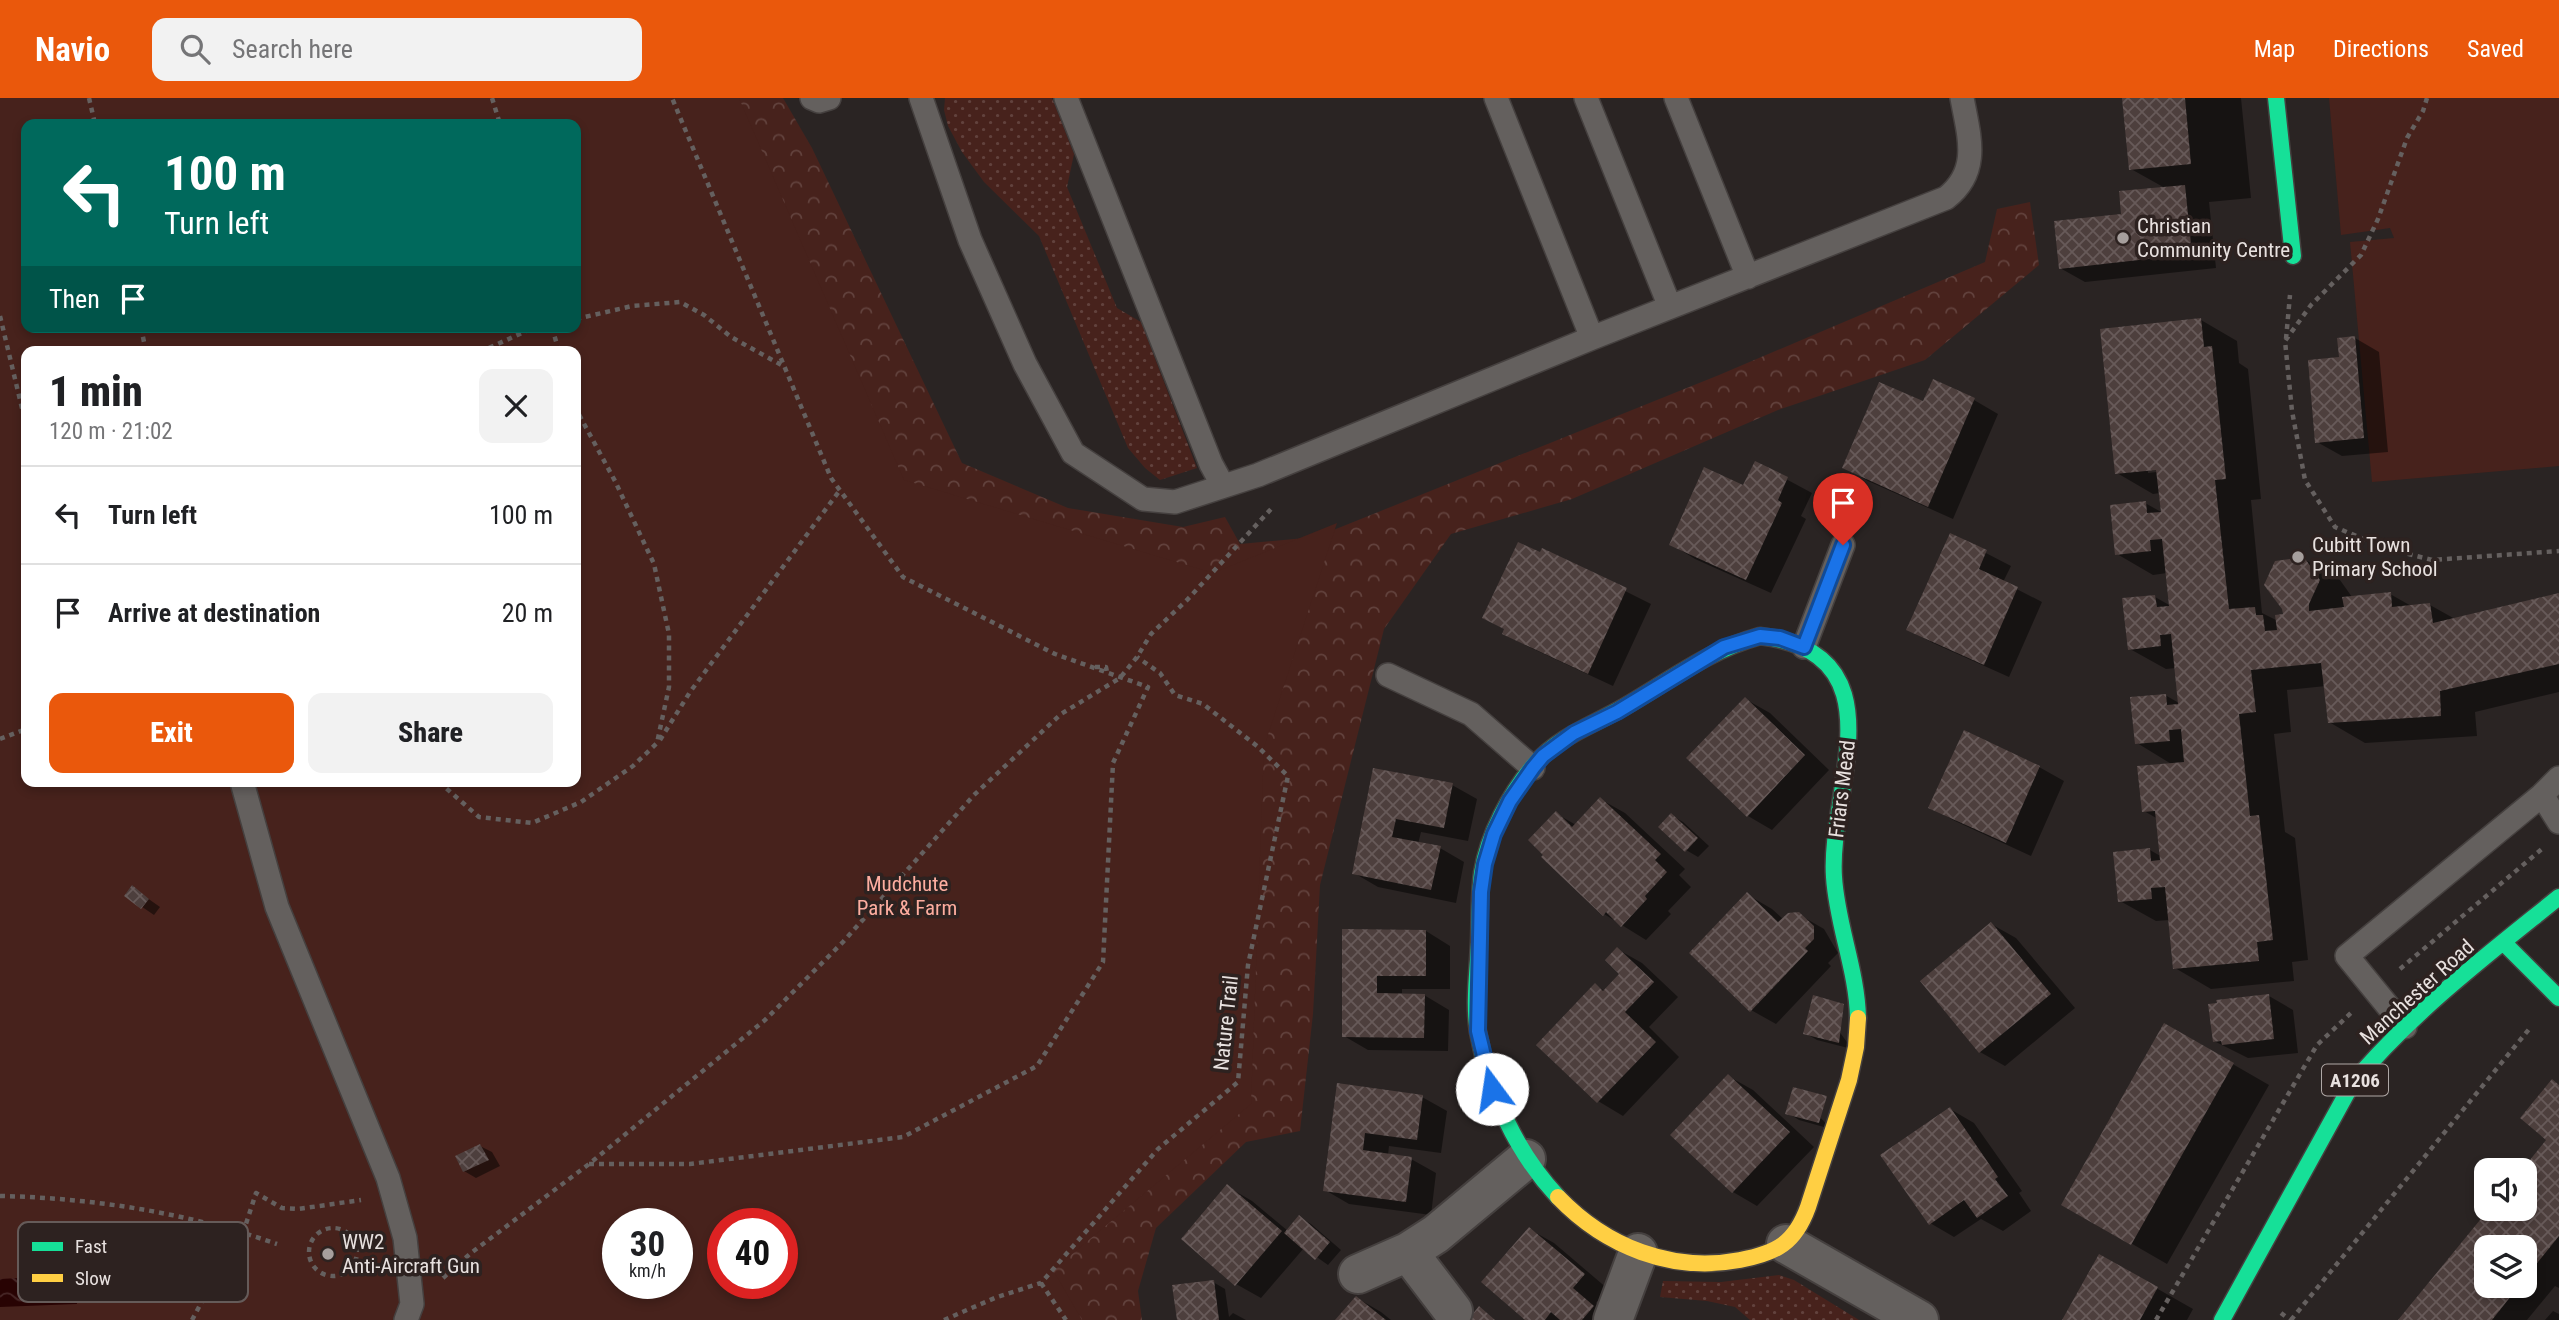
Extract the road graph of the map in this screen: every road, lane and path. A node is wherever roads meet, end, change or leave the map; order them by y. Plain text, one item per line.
1 (89, 98) edge
2 (492, 98) edge
3 (671, 98) edge
4 (921, 98) edge
5 (1066, 98) edge
6 (1496, 98) edge
7 (1586, 98) edge
8 (1676, 98) edge
9 (1962, 98) edge
10 (2276, 98) edge
11 (2427, 98) edge
12 (94, 119) edge
13 (498, 119) edge
14 (2293, 256) dead end
15 (1748, 277) junction
16 (1670, 307) junction
17 (0, 316) edge
18 (581, 318) edge
19 (522, 333) edge
20 (1592, 338) junction
21 (493, 346) edge
22 (785, 367) junction
23 (21, 404) edge
24 (581, 418) edge
25 (1258, 475) junction
26 (1223, 486) junction
27 (840, 490) junction
28 (1843, 545) dead end
29 (2559, 551) edge
30 (1804, 647) junction
31 (1137, 657) junction
32 (1388, 674) dead end
33 (1120, 678) junction
34 (21, 731) edge
35 (0, 739) edge
36 (657, 743) junction
37 (1533, 768) junction
38 (2559, 778) edge
39 (243, 787) edge
40 (445, 787) edge
41 (2542, 795) junction
42 (2559, 822) edge
43 (2559, 897) edge
44 (2504, 943) junction
45 (2558, 997) edge
46 (2405, 1027) junction
47 (1525, 1159) junction
48 (589, 1164) junction
49 (0, 1196) edge
50 (393, 1196) junction
51 (194, 1222) edge
52 (247, 1222) edge
53 (248, 1235) edge
54 (276, 1244) dead end
55 (1786, 1244) junction
56 (358, 1250) junction
57 (367, 1251) dead end
58 (1408, 1252) junction
59 (1638, 1253) junction
60 (1358, 1274) dead end
61 (1041, 1283) junction
62 (202, 1302) edge
63 (1453, 1311) dead end
64 (409, 1312) edge
65 (2281, 1313) dead end
66 (192, 1320) edge
67 (944, 1320) edge
68 (1066, 1320) edge
69 (1613, 1320) edge
70 (1919, 1320) edge
71 (2222, 1320) edge
72 (2291, 1320) edge

1 - 12 path
2 - 13 path
3 - 22 path
4 - 26 lane
5 - 26 lane
6 - 20 lane
7 - 16 lane
8 - 15 lane
9 - 15 lane
10 - 14 street
11 - 29 path
15 - 16 lane
16 - 20 lane
17 - 23 path
18 - 22 path
19 - 21 path
20 - 25 lane
22 - 27 path
24 - 36 path
25 - 26 lane
25 - 31 path
27 - 33 path
27 - 36 path
28 - 30 lane
30 - 37 street, Friars Mead
30 - 55 street, Friars Mead
31 - 33 path
31 - 61 path, Nature Trail
32 - 37 lane
33 - 48 path
33 - 48 path
34 - 35 path
36 - 40 path
37 - 47 street, Friars Mead
38 - 41 lane
39 - 50 lane
41 - 42 lane
41 - 46 lane
43 - 44 street, Manchester Road / A1206
44 - 45 street
44 - 46 street, Manchester Road / A1206
45 - 72 path
46 - 71 street, Manchester Road / A1206
47 - 58 street
47 - 59 street, Friars Mead
48 - 64 path
49 - 51 path
50 - 52 path
50 - 64 lane
53 - 54 path
55 - 59 street, Friars Mead
55 - 70 street
56 - 56 path
56 - 57 path
58 - 60 street
58 - 63 street
59 - 69 street
61 - 67 path
61 - 68 path
62 - 66 path
65 - 72 path

